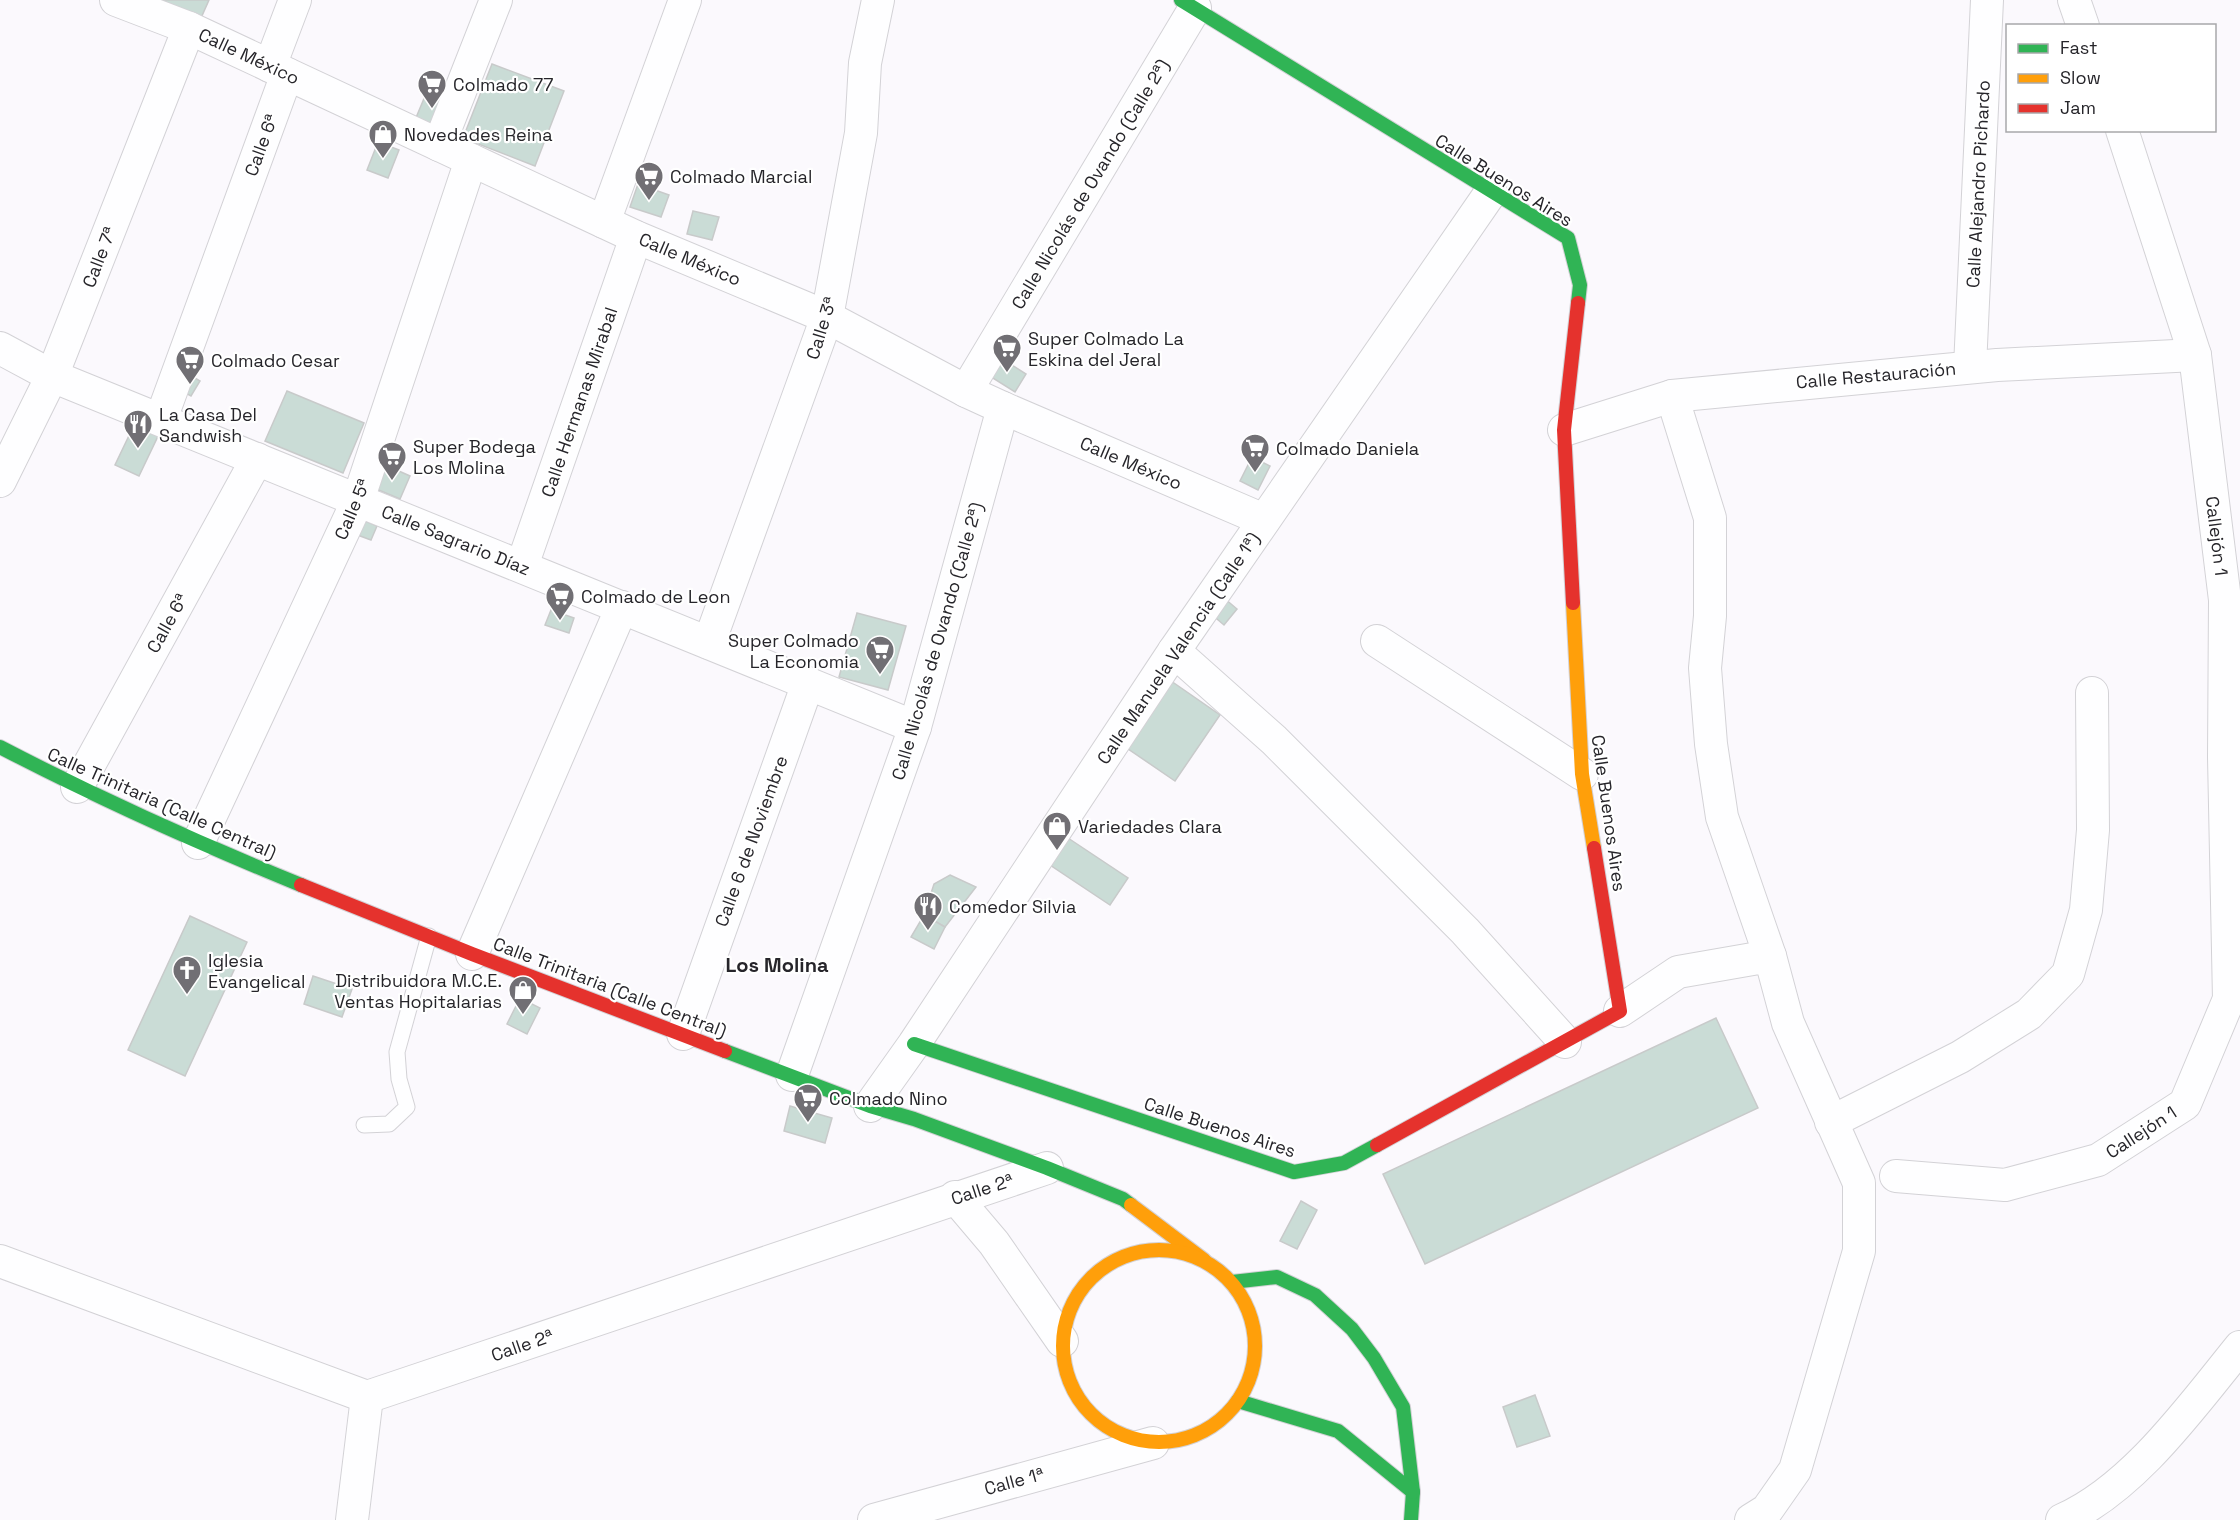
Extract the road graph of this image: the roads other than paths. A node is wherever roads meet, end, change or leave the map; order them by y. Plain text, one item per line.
1 (116, 0) edge
2 (295, 0) edge
3 (496, 0) edge
4 (685, 0) edge
5 (878, 0) edge
6 (1987, 0) edge
7 (2074, 0) edge
8 (1188, 4) edge
9 (2082, 24) edge
10 (189, 28) junction
11 (279, 70) junction
12 (2123, 132) edge
13 (439, 145) junction
14 (471, 160) junction
15 (1491, 192) junction
16 (604, 222) junction
17 (636, 237) junction
18 (827, 316) junction
19 (0, 348) edge
20 (2195, 355) junction
21 (1970, 367) junction
22 (52, 376) junction
23 (966, 391) junction
24 (1672, 396) junction
25 (1004, 408) junction
26 (161, 419) junction
27 (1564, 430) junction
28 (257, 459) junction
29 (0, 481) edge
30 (358, 500) junction
31 (1264, 520) junction
32 (522, 566) junction
33 (622, 607) junction
34 (1377, 641) dead end
35 (709, 643) junction
36 (1174, 651) junction
37 (808, 682) junction
38 (2092, 693) dead end
39 (915, 727) junction
40 (0, 747) edge
41 (1582, 774) junction
42 (77, 787) junction
43 (198, 843) junction
44 (429, 936) junction
45 (472, 954) junction
46 (1770, 956) junction
47 (1620, 1011) junction
48 (682, 1034) junction
49 (1565, 1042) junction
50 (914, 1044) junction
51 (792, 1075) junction
52 (870, 1106) junction
53 (1831, 1122) junction
54 (364, 1125) dead end
55 (1047, 1168) junction
56 (1896, 1176) dead end
57 (955, 1197) junction
58 (1204, 1260) junction
59 (0, 1262) edge
60 (1232, 1282) junction
61 (1062, 1341) junction
62 (2240, 1347) edge
63 (367, 1397) junction
64 (1238, 1401) junction
65 (1153, 1443) junction
66 (1413, 1492) junction
67 (1764, 1517) edge
68 (351, 1520) edge
69 (874, 1520) edge
70 (1411, 1520) edge
71 (2062, 1520) edge

1 - 10 street, Calle México
2 - 11 street, Calle 6ª
3 - 13 street
4 - 16 street
5 - 18 street, Calle 3ª
6 - 21 street, Calle Alejandro Pichardo
7 - 9 street
8 - 15 street, Calle Buenos Aires
8 - 23 street, Calle Nicolás de Ovando (Calle 2ª)
10 - 11 street, Calle México
10 - 22 street, Calle 7ª
11 - 13 street, Calle México
11 - 26 street, Calle 6ª
12 - 20 street, Callejón 1
13 - 14 street, Calle México
14 - 16 street, Calle México
14 - 30 street, Calle 5ª
15 - 27 street, Calle Buenos Aires
15 - 31 street, Calle Manuela Valencia (Calle 1ª)
16 - 17 street, Calle México
17 - 18 street, Calle México
17 - 32 street, Calle Hermanas Mirabal
18 - 23 street, Calle México
18 - 35 street, Calle 3ª
19 - 22 street, Calle Sagrario Díaz
20 - 21 street, Calle Restauración
20 - 56 street, Callejón 1
21 - 24 street, Calle Restauración
22 - 26 street, Calle Sagrario Díaz
22 - 29 street, Calle 7ª
23 - 25 street, Calle México
24 - 27 street, Calle Restauración
24 - 46 street
25 - 31 street, Calle México
25 - 39 street, Calle Nicolás de Ovando (Calle 2ª)
26 - 28 street, Calle Sagrario Díaz
27 - 41 street, Calle Buenos Aires
28 - 30 street, Calle Sagrario Díaz
28 - 42 street, Calle 6ª
30 - 32 street, Calle Sagrario Díaz
30 - 43 street, Calle 5ª
31 - 36 street, Calle Manuela Valencia (Calle 1ª)
32 - 33 street, Calle Sagrario Díaz
33 - 35 street, Calle Sagrario Díaz
33 - 45 street
34 - 41 street
35 - 37 street, Calle Sagrario Díaz
36 - 49 street
36 - 50 street, Calle Manuela Valencia (Calle 1ª)
37 - 39 street, Calle Sagrario Díaz
37 - 48 street, Calle 6 de Noviembre
38 - 53 street
39 - 51 street, Calle Nicolás de Ovando (Calle 2ª)
40 - 42 street, Calle Trinitaria (Calle Central)
41 - 47 street, Calle Buenos Aires
42 - 43 street, Calle Trinitaria (Calle Central)
43 - 44 street, Calle Trinitaria (Calle Central)
44 - 45 street, Calle Trinitaria (Calle Central)
44 - 54 lane
45 - 48 street, Calle Trinitaria (Calle Central)
46 - 47 street
46 - 53 street
47 - 49 street, Calle Buenos Aires
48 - 51 street, Calle Trinitaria (Calle Central)
49 - 50 street, Calle Buenos Aires
50 - 52 street, Calle Manuela Valencia (Calle 1ª)
51 - 52 street, Calle Trinitaria (Calle Central)
52 - 55 street, Calle Trinitaria (Calle Central)
53 - 67 street
55 - 57 street, Calle 2ª
55 - 58 street, Calle Trinitaria (Calle Central)
57 - 61 street
57 - 63 street, Calle 2ª
58 - 60 street
58 - 61 street
59 - 63 street
60 - 64 street
60 - 66 street
61 - 65 street
62 - 71 street
63 - 68 street
64 - 65 street
64 - 66 street
65 - 69 street, Calle 1ª
66 - 70 street

